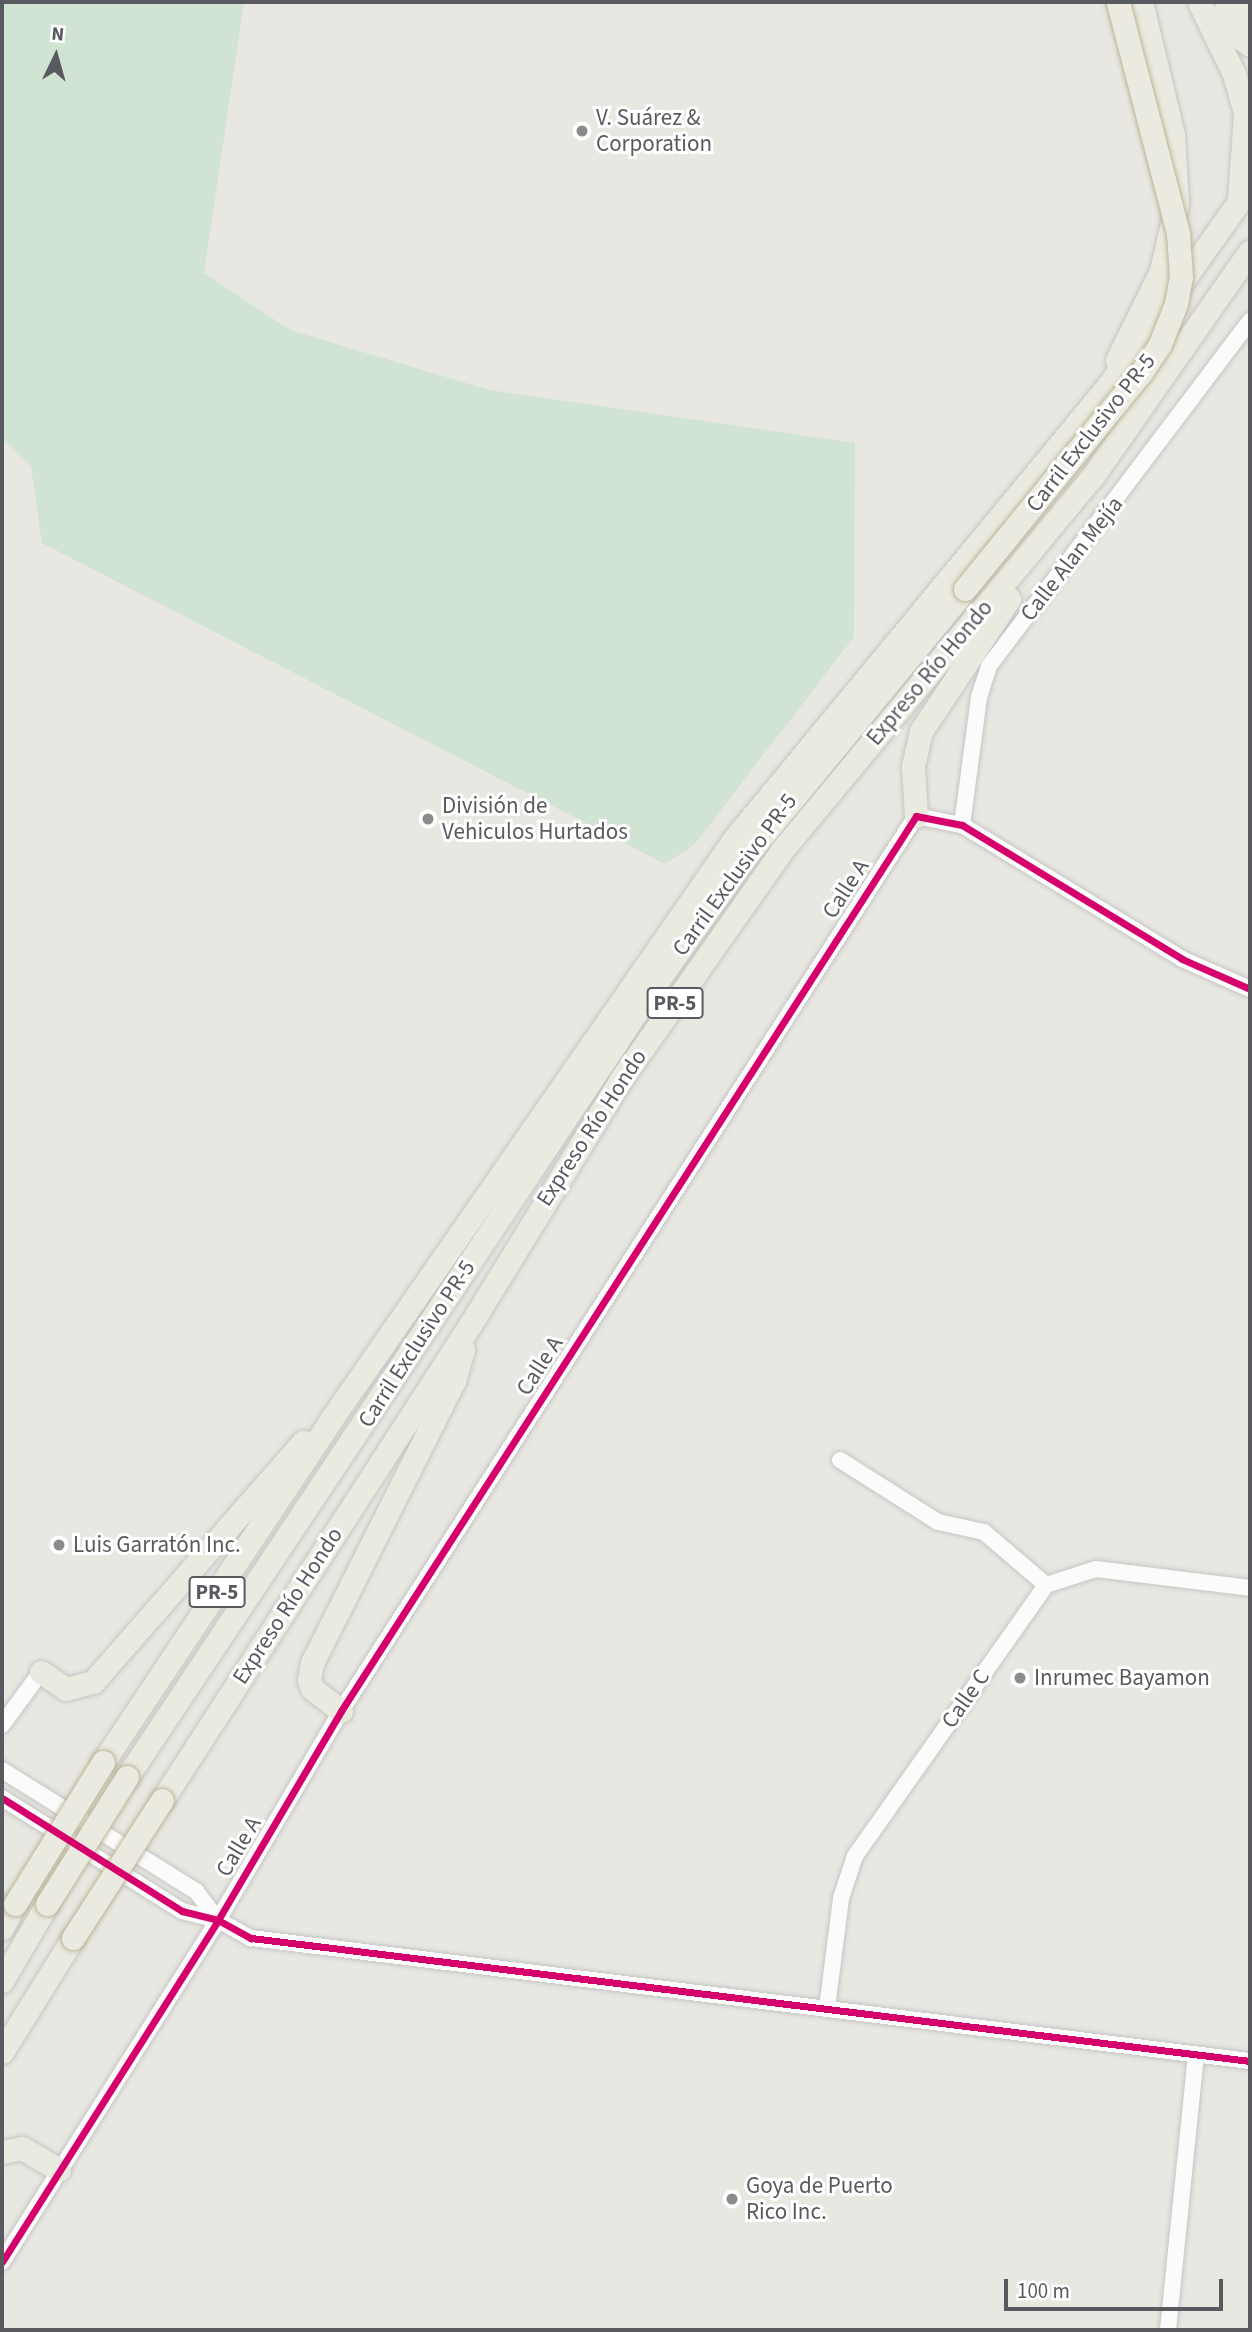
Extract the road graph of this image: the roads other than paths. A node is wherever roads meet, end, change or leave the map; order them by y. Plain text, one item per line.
1 (1118, 2) edge
2 (1141, 2) edge
3 (1226, 2) edge
4 (1202, 7) edge
5 (1250, 18) edge
6 (1250, 45) edge
7 (1245, 195) edge
8 (1250, 251) edge
9 (1250, 321) edge
10 (1108, 386) junction
11 (1093, 476) junction
12 (916, 816) junction
13 (962, 825) junction
14 (1250, 989) edge
15 (470, 1325) junction
16 (330, 1422) junction
17 (840, 1460) dead end
18 (1046, 1585) junction
19 (1250, 1588) edge
20 (41, 1672) joint
21 (341, 1711) junction
22 (2, 1725) edge
23 (2, 1770) edge
24 (2, 1798) edge
25 (218, 1920) junction
26 (2, 1928) edge
27 (2, 1981) edge
28 (827, 2008) junction
29 (2, 2052) edge
30 (1196, 2054) junction
31 (1250, 2061) edge
32 (2, 2152) edge
33 (59, 2170) junction
34 (2, 2262) edge
35 (1168, 2330) edge

1 - 27 highway, Carril Exclusivo PR-5, bridge
2 - 10 highway
3 - 5 highway
4 - 6 highway
4 - 7 highway
7 - 10 highway, Expreso Río Hondo / PR-5
8 - 11 highway, Expreso Río Hondo / PR-5
9 - 13 street, Calle Alan Mejía
10 - 16 highway, Expreso Río Hondo / PR-5
11 - 12 highway
11 - 15 highway, Expreso Río Hondo / PR-5
12 - 13 street
12 - 21 street, Calle A
13 - 14 street
15 - 21 highway
15 - 29 highway, Expreso Río Hondo / PR-5, bridge
16 - 20 highway
16 - 26 highway, Expreso Río Hondo / PR-5, bridge
17 - 18 street
18 - 19 street
18 - 28 street, Calle C
20 - 22 street
21 - 25 street, Calle A
23 - 25 street
24 - 25 street
25 - 28 street
25 - 33 street, Calle A
28 - 30 street
30 - 31 street
30 - 35 street
32 - 33 highway
33 - 34 street, Calle A

